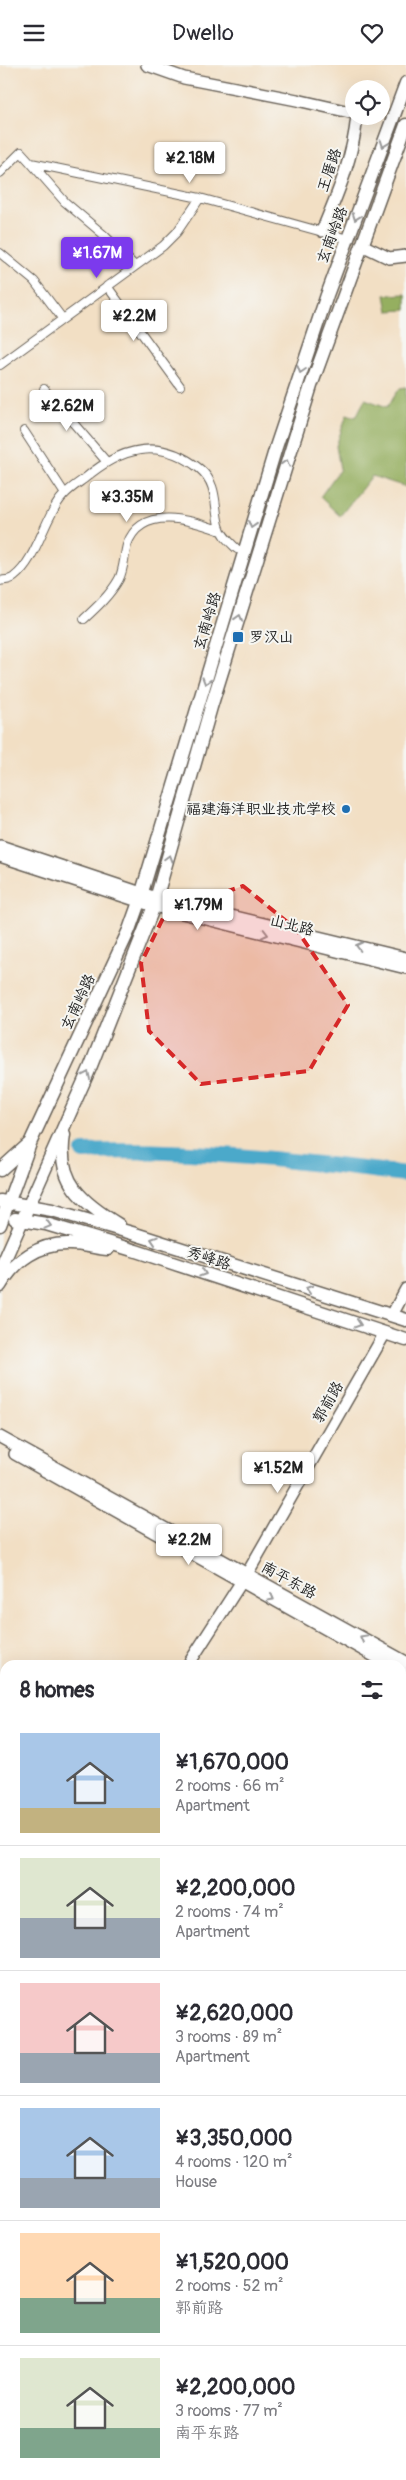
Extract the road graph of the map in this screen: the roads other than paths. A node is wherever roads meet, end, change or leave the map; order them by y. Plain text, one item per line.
1 (147, 65) edge
2 (406, 83) edge
3 (345, 111) edge
4 (357, 125) edge
5 (406, 125) edge
6 (31, 163) junction
7 (0, 173) edge
8 (200, 198) junction
9 (322, 231) junction
10 (348, 239) junction
11 (362, 245) junction
12 (0, 253) edge
13 (406, 256) edge
14 (135, 266) junction
15 (107, 286) junction
16 (62, 318) junction
17 (0, 365) edge
18 (180, 386) dead end
19 (44, 389) dead end
20 (24, 431) dead end
21 (106, 461) junction
22 (65, 494) junction
23 (221, 531) junction
24 (237, 549) dead end
25 (0, 581) edge
26 (84, 619) dead end
27 (0, 846) edge
28 (0, 856) edge
29 (141, 898) junction
30 (155, 902) junction
31 (406, 958) edge
32 (406, 968) edge
33 (66, 1119) junction
34 (18, 1162) junction
35 (0, 1170) edge
36 (5, 1202) edge
37 (29, 1205) junction
38 (23, 1219) junction
39 (1, 1220) edge
40 (132, 1233) junction
41 (136, 1251) junction
42 (0, 1270) edge
43 (0, 1286) edge
44 (406, 1289) edge
45 (392, 1315) junction
46 (406, 1319) edge
47 (385, 1333) junction
48 (406, 1340) edge
49 (0, 1437) edge
50 (0, 1445) edge
51 (244, 1577) junction
52 (191, 1660) edge
53 (382, 1660) edge
54 (402, 1660) edge

1 - 3 main road
2 -> 10 main road, 玄南岭路
4 - 9 main road, 王厝路
5 - 11 main road, 玄南岭路
6 - 7 street
6 - 8 street
6 - 14 street
8 - 9 street
8 - 14 street
9 - 10 street
10 -> 29 main road, 玄南岭路
11 - 13 main road
30 -> 11 main road, 玄南岭路
12 - 16 street
14 - 15 street
15 - 16 street
15 - 18 street
16 - 17 street
19 - 21 street
20 - 22 street
21 - 22 street
21 - 23 street
22 - 25 street
23 - 24 street
23 - 26 street
27 - 29 main road, 山北路
28 - 29 main road, 山北路
29 - 30 main road, 山北路
29 - 34 main road, 玄南岭路
31 -> 30 main road, 山北路
30 -> 32 main road, 山北路
33 -> 30 main road, 玄南岭路
33 - 37 main road, 玄南岭路
33 - 40 main road
34 - 35 main road
34 - 36 main road, 玄南岭路
36 - 37 main road, 秀峰路
36 - 39 main road, 玄南岭路
37 - 38 main road, 玄南岭路
37 - 40 main road, 秀峰路
38 - 39 main road, 秀峰路
38 -> 41 main road, 秀峰路
38 - 42 main road, 玄南岭路
45 -> 40 main road, 秀峰路
41 - 43 main road
41 -> 47 main road, 秀峰路
44 - 45 main road
45 - 46 main road, 秀峰路
47 - 48 main road, 秀峰路
47 - 51 main road, 郭前路
49 - 51 main road, 南平东路
50 - 51 main road, 南平东路
51 - 52 main road, 郭前路
51 -> 53 main road, 南平东路
54 -> 51 main road, 南平东路

